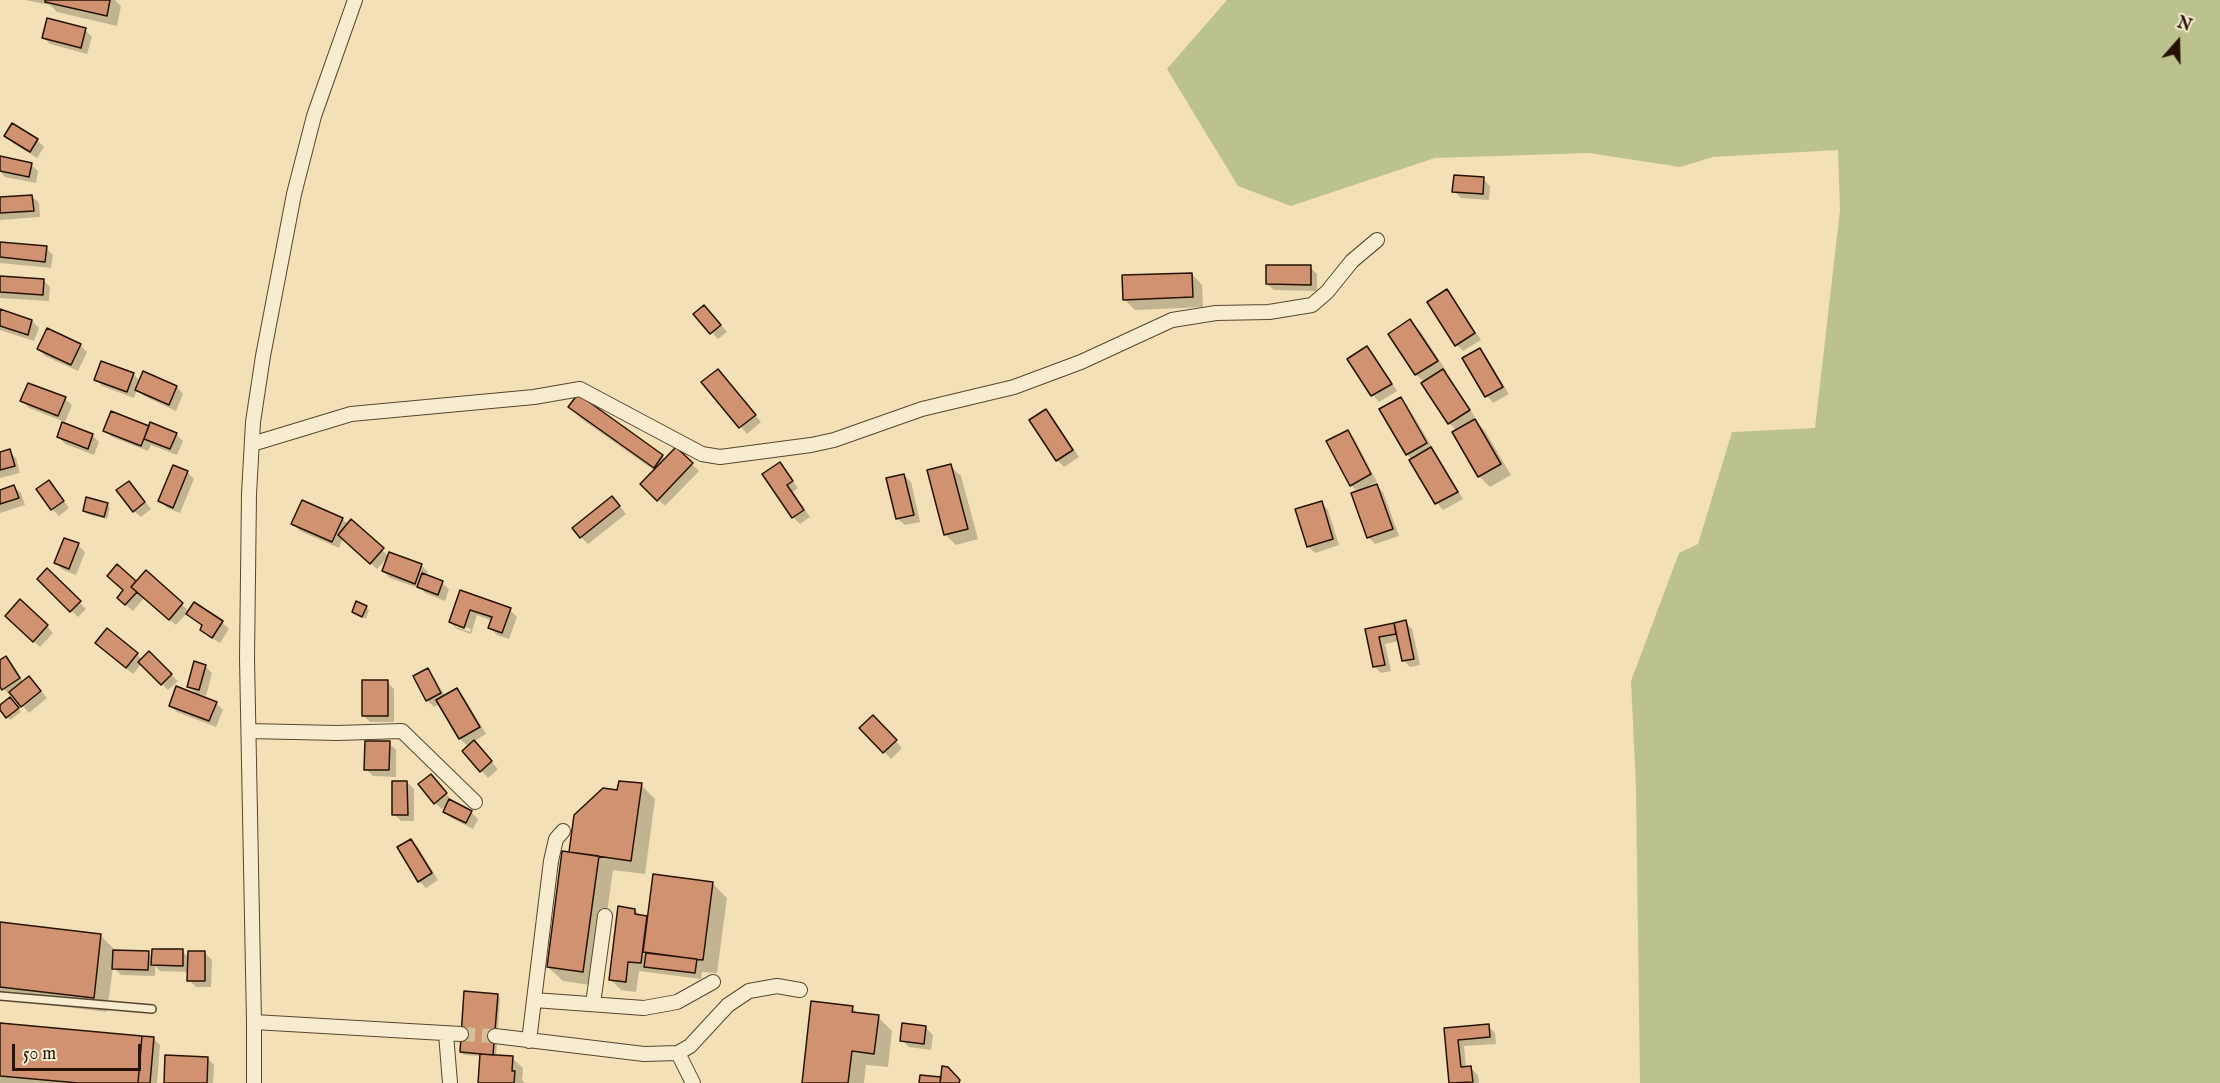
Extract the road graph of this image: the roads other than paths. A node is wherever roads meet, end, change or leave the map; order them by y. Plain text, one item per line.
1 (355, 0) edge
2 (1377, 240) dead end
3 (252, 444) junction
4 (249, 730) junction
5 (475, 802) dead end
6 (563, 831) dead end
7 (605, 916) dead end
8 (713, 982) dead end
9 (800, 990) dead end
10 (0, 996) edge
11 (534, 1000) junction
12 (593, 1004) junction
13 (152, 1009) dead end
14 (254, 1022) junction
15 (446, 1034) junction
16 (461, 1034) tunnel mouth
17 (495, 1036) tunnel mouth
18 (529, 1041) junction
19 (678, 1053) junction
20 (254, 1083) edge
21 (450, 1083) edge
22 (693, 1083) edge

1 - 3 street
2 - 3 street
3 - 4 street
4 - 5 street
4 - 14 street
6 - 11 street
7 - 12 street
8 - 12 street
9 - 19 street
10 - 13 lane
11 - 12 street
11 - 18 street
14 - 15 street
14 - 20 street
15 - 16 street
15 - 21 street
17 - 18 street
18 - 19 street
19 - 22 street

